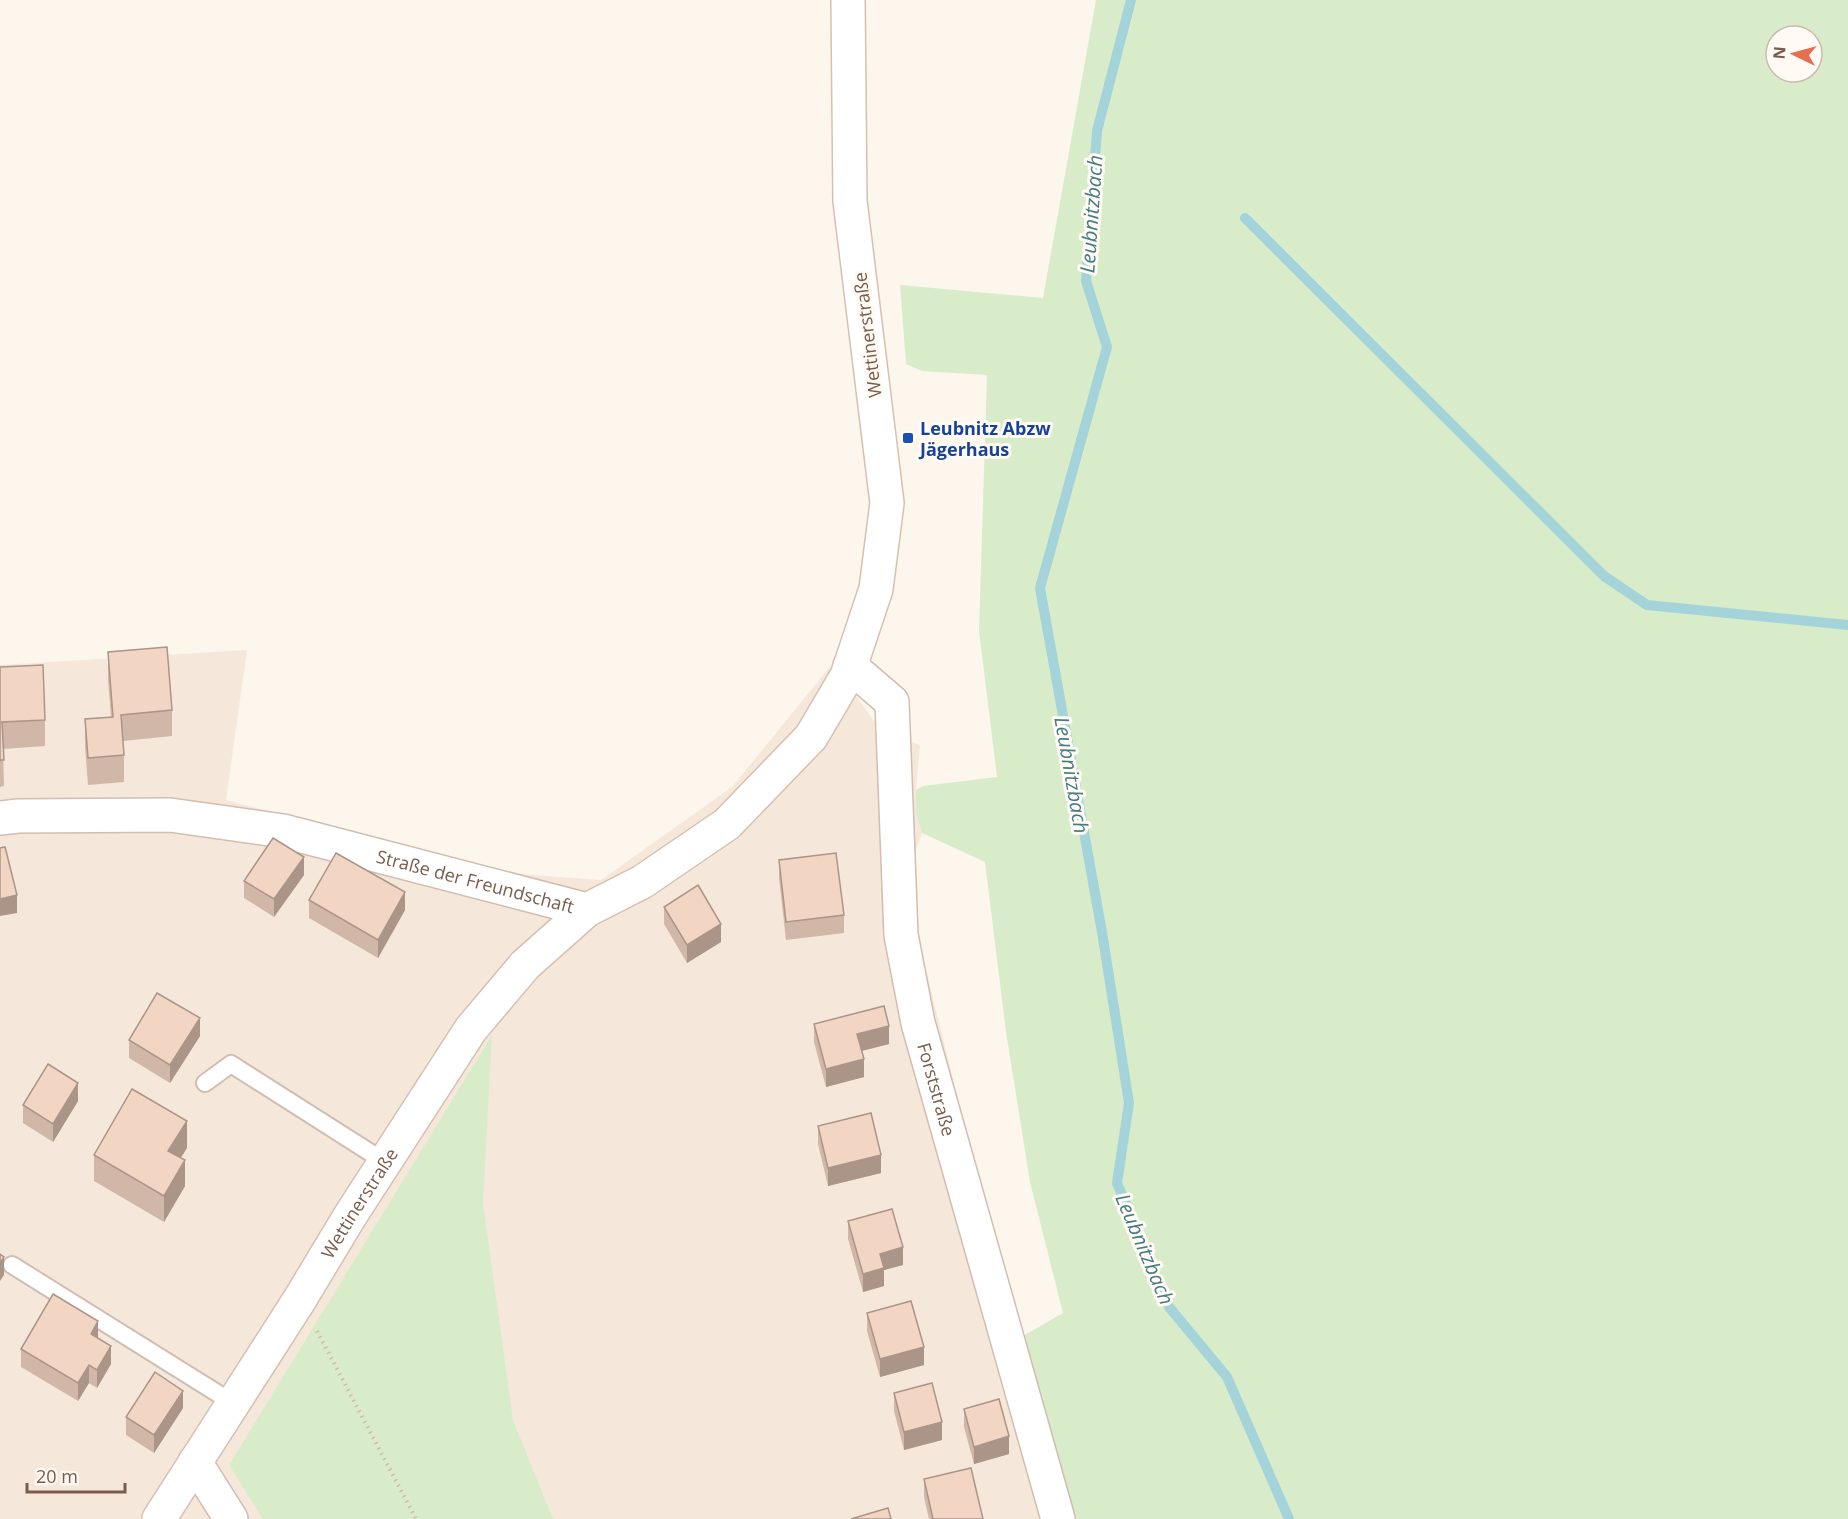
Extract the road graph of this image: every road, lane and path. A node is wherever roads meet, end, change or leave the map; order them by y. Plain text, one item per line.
1 (848, 0) edge
2 (850, 666) junction
3 (0, 818) edge
4 (587, 910) junction
5 (205, 1083) dead end
6 (386, 1162) junction
7 (12, 1265) dead end
8 (300, 1299) junction
9 (233, 1403) junction
10 (195, 1462) junction
11 (159, 1519) edge
12 (231, 1519) edge
13 (416, 1519) edge
14 (1058, 1519) edge

1 - 2 street, Wettinerstraße
2 - 4 street, Straße der Freundschaft
2 - 14 street, Forststraße
3 - 4 street, Straße der Freundschaft
4 - 6 street, Wettinerstraße
5 - 6 lane
6 - 8 street, Wettinerstraße
7 - 9 lane
8 - 9 street, Wettinerstraße
8 - 13 path
9 - 10 street, Wettinerstraße
10 - 11 street, Wettinerstraße
10 - 12 street

